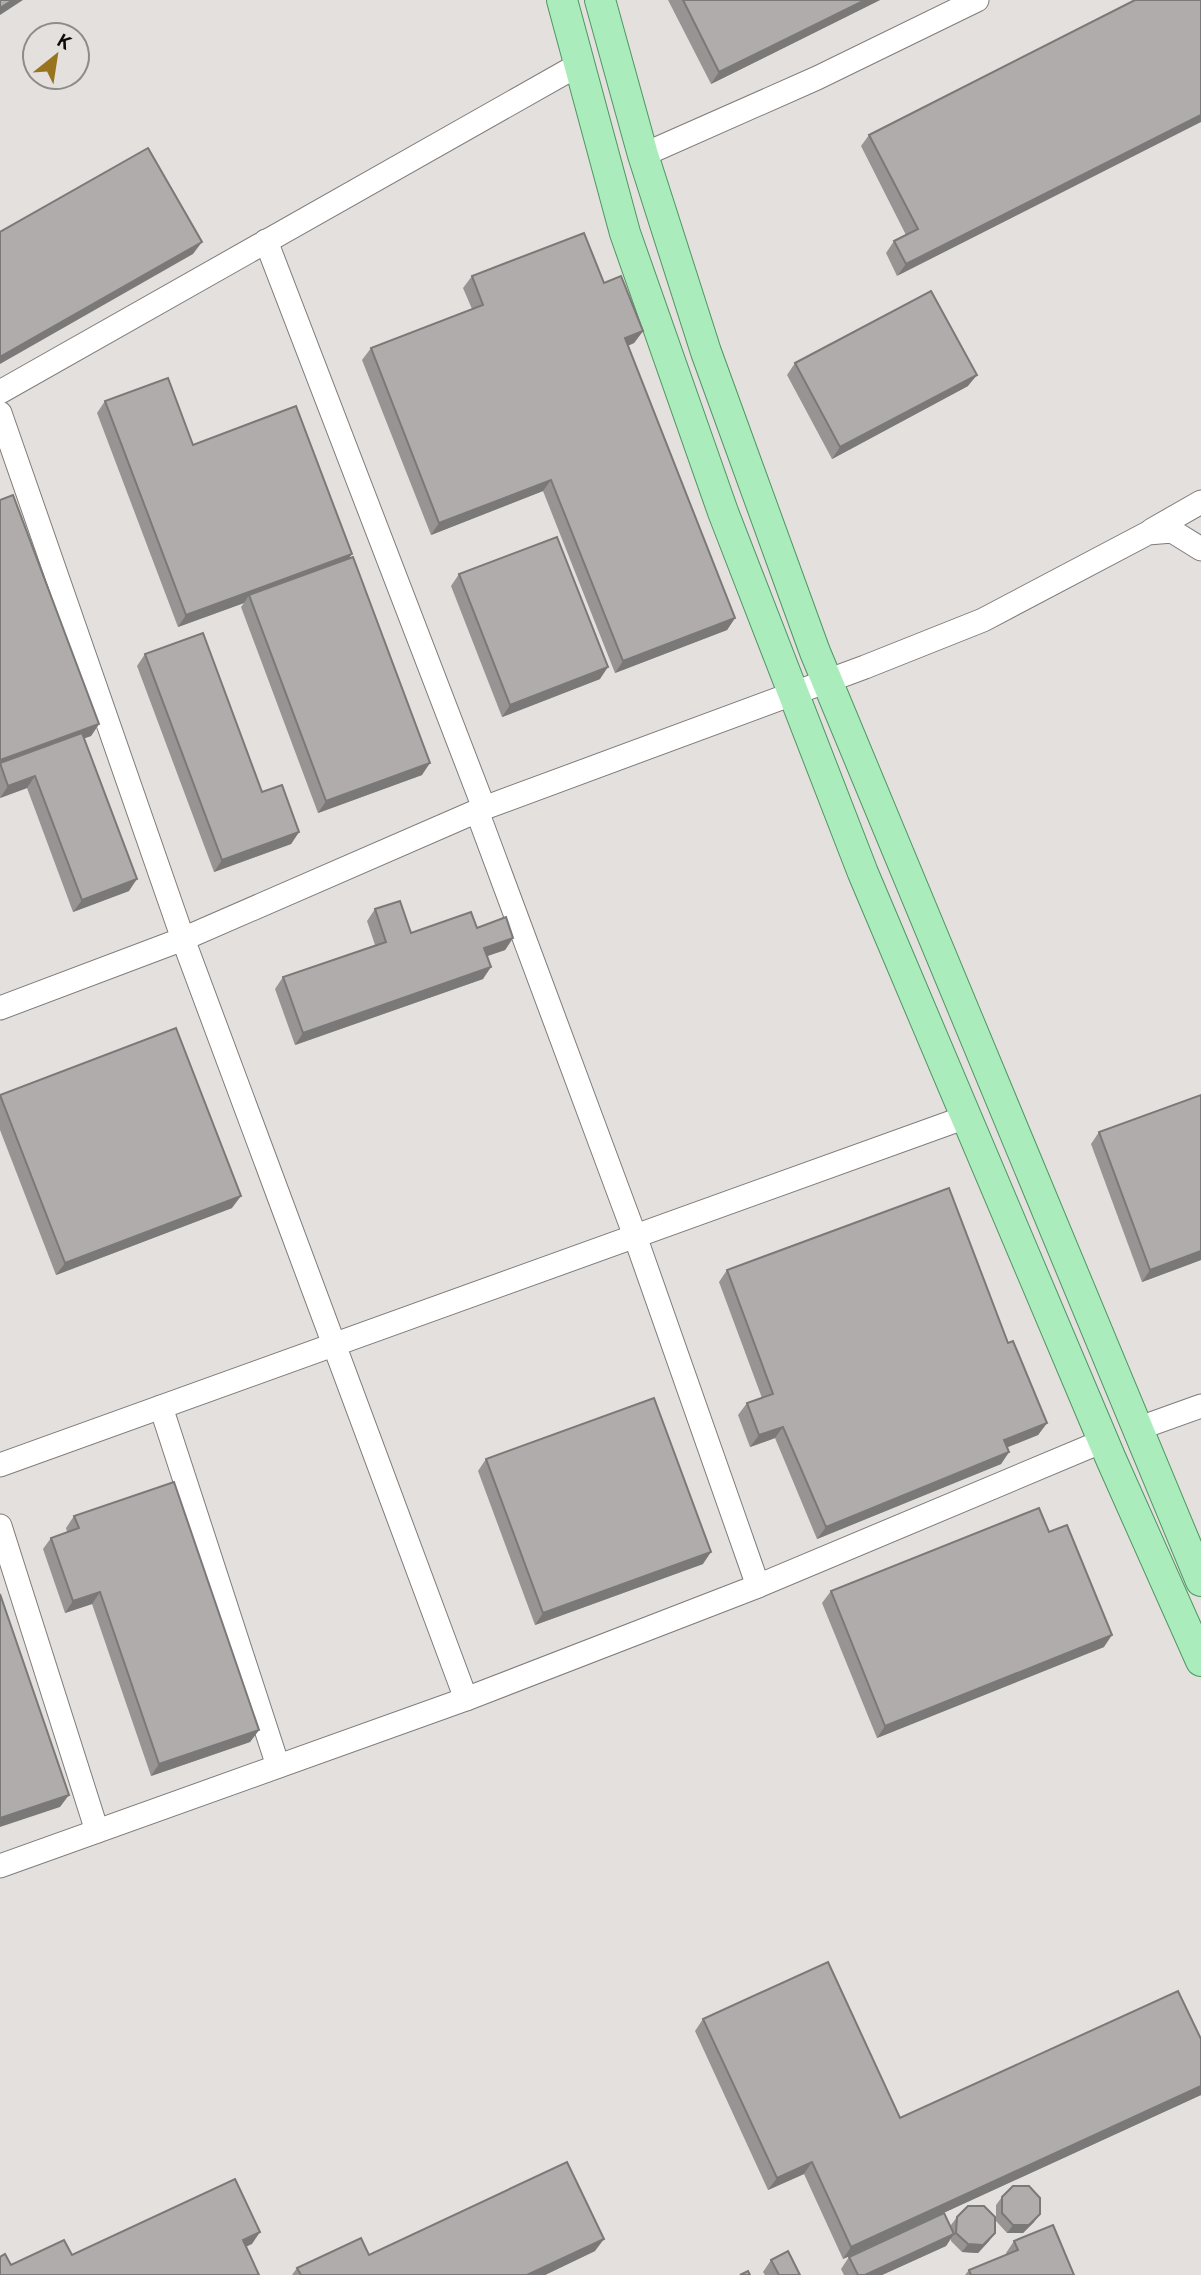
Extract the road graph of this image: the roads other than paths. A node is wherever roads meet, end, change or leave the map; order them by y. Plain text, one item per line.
1 (562, 0) edge
2 (600, 0) edge
3 (977, 0) edge
4 (580, 64) junction
5 (643, 155) junction
6 (266, 241) junction
7 (0, 392) edge
8 (0, 413) edge
9 (1201, 502) edge
10 (1147, 533) junction
11 (1201, 549) edge
12 (828, 681) junction
13 (793, 694) junction
14 (480, 810) junction
15 (183, 939) junction
16 (0, 1008) edge
17 (966, 1117) junction
18 (635, 1236) junction
19 (333, 1345) junction
20 (1201, 1406) edge
21 (161, 1407) junction
22 (1137, 1429) junction
23 (1103, 1441) junction
24 (0, 1465) edge
25 (0, 1527) edge
26 (1201, 1581) edge
27 (758, 1586) junction
28 (1201, 1661) edge
29 (466, 1699) junction
30 (278, 1766) junction
31 (97, 1831) junction
32 (0, 1866) edge

1 - 4 main road
2 - 5 main road
3 - 5 street
4 - 6 street
4 - 13 main road
5 - 12 main road
6 - 7 street
6 - 14 street
8 - 15 street
9 - 10 street
10 - 11 street
10 - 12 street
12 - 13 street
12 - 22 main road
13 - 14 street
13 - 17 main road
14 - 15 street
14 - 18 street
15 - 16 street
15 - 19 street
17 - 18 street
17 - 23 main road
18 - 19 street
18 - 27 street
19 - 21 street
19 - 29 street
20 - 22 street
21 - 24 street
21 - 30 street
22 - 26 main road
23 - 27 street
23 - 28 main road
25 - 31 street
27 - 29 street
29 - 30 street
30 - 31 street
31 - 32 street

